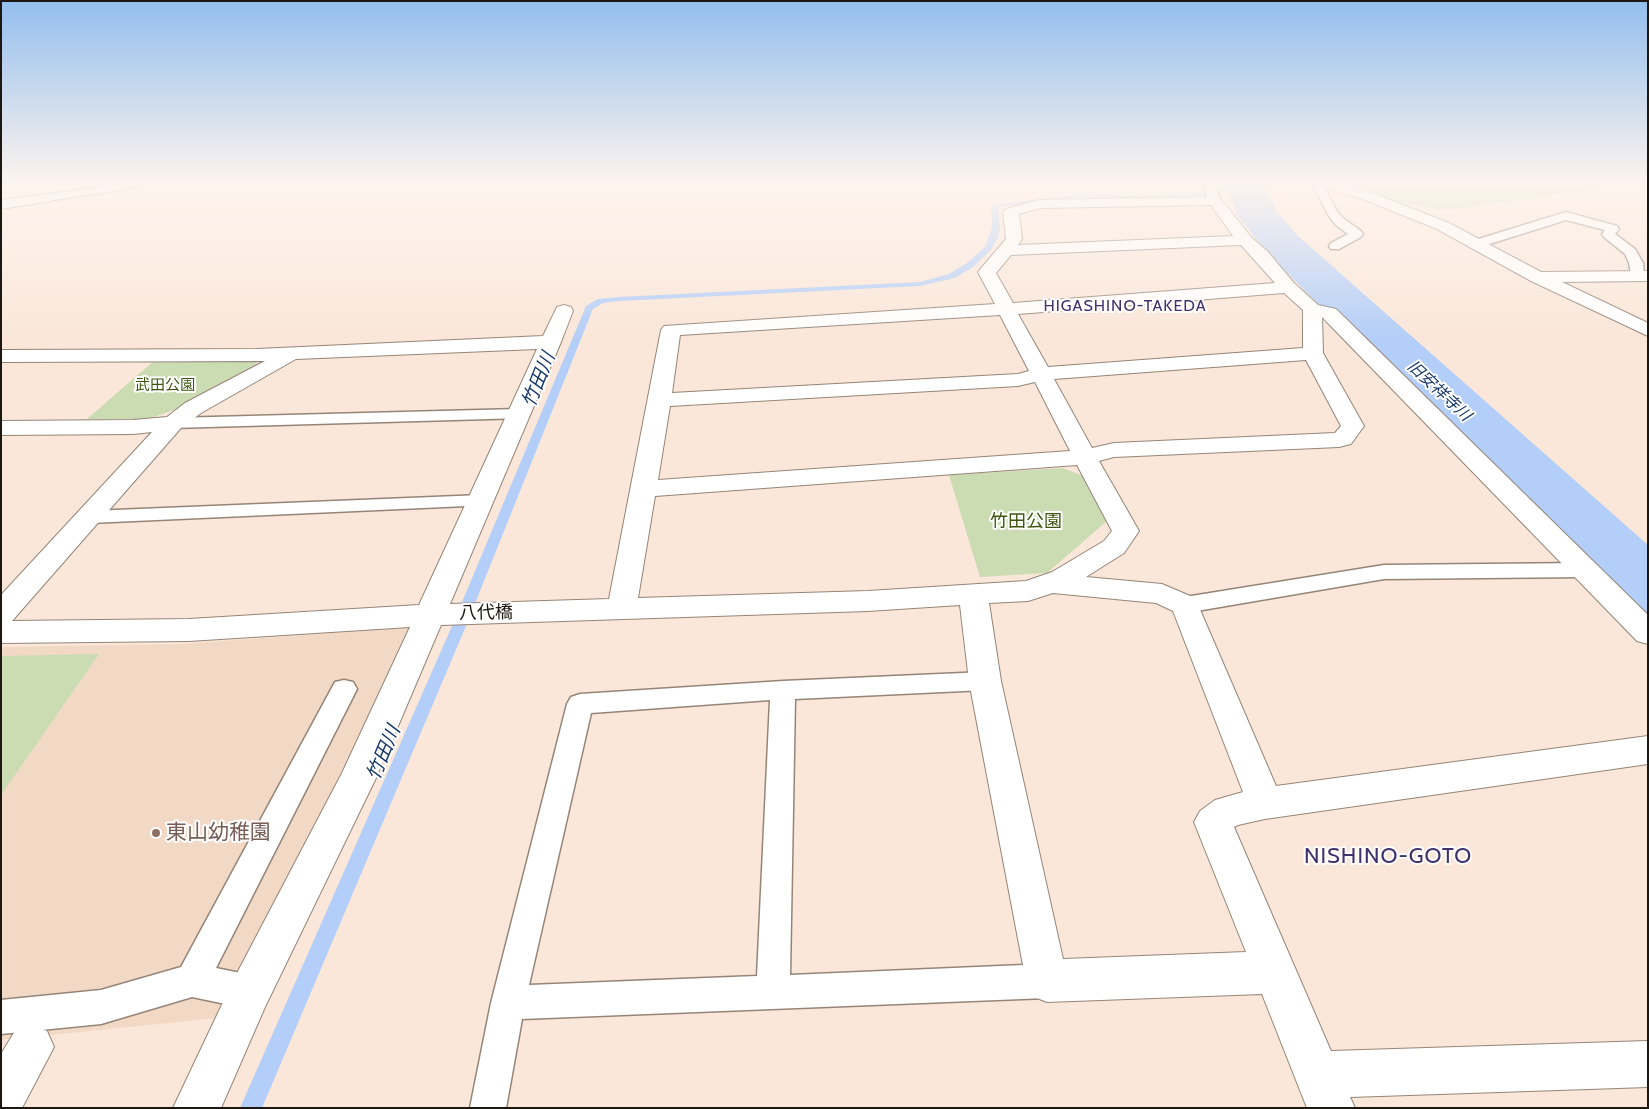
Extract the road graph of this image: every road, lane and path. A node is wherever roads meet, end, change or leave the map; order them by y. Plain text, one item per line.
1 (1014, 236) edge
2 (1242, 236) edge
3 (1354, 236) edge
4 (1461, 236) edge
5 (1503, 236) edge
6 (1610, 236) edge
7 (1245, 240) junction
8 (1476, 244) junction
9 (1335, 246) dead end
10 (1005, 250) junction
11 (1642, 276) edge
12 (1537, 277) junction
13 (1288, 287) junction
14 (1008, 309) junction
15 (1312, 309) junction
16 (564, 311) dead end
17 (1648, 330) edge
18 (551, 342) junction
19 (297, 352) junction
20 (1313, 354) junction
21 (1, 356) edge
22 (1042, 374) junction
23 (660, 400) junction
24 (518, 414) junction
25 (174, 423) junction
26 (1, 428) edge
27 (1085, 457) junction
28 (642, 489) junction
29 (482, 501) junction
30 (90, 517) junction
31 (1584, 570) junction
32 (1051, 583) junction
33 (973, 595) junction
34 (1185, 605) junction
35 (622, 608) junction
36 (1, 614) edge
37 (438, 614) junction
38 (1, 632) edge
39 (1648, 632) edge
40 (985, 681) junction
41 (344, 689) dead end
42 (783, 690) junction
43 (1648, 750) edge
44 (1265, 803) junction
45 (1275, 972) junction
46 (192, 980) junction
47 (1048, 981) junction
48 (250, 992) junction
49 (773, 992) junction
50 (508, 1002) junction
51 (16, 1032) edge
52 (1648, 1064) edge
53 (1324, 1091) edge
54 (1, 1099) edge
55 (197, 1108) edge
56 (488, 1108) edge

1 - 10 street
2 - 7 street
3 - 9 lane
4 - 8 street
5 - 8 lane
6 - 11 lane
7 - 10 street
7 - 13 street
8 - 12 street
10 - 14 street
11 - 12 street
12 - 17 street
13 - 14 street
13 - 15 street
14 - 22 street
14 - 23 street
15 - 20 street
15 - 31 street
16 - 18 street
18 - 19 street
18 - 24 street
19 - 21 street
19 - 25 street
20 - 22 street
20 - 27 street
22 - 23 street
22 - 27 street
23 - 28 street
24 - 25 lane
24 - 29 street
25 - 26 street
25 - 30 street
27 - 28 street
27 - 32 street, 八代橋
28 - 35 street
29 - 30 lane
29 - 37 street
30 - 36 street
31 - 34 lane
31 - 39 street
32 - 33 street, 八代橋
32 - 34 street
33 - 35 street, 八代橋
33 - 40 street
34 - 44 street
35 - 37 street, 八代橋
37 - 38 street, 八代橋
37 - 48 street
40 - 42 lane
40 - 47 street
41 - 46 lane
42 - 49 lane
42 - 50 lane
43 - 44 street
44 - 45 street
45 - 47 street
45 - 53 street
46 - 48 lane
46 - 51 lane
47 - 49 lane
48 - 55 street
49 - 50 lane
50 - 56 lane
51 - 54 street
52 - 53 street

